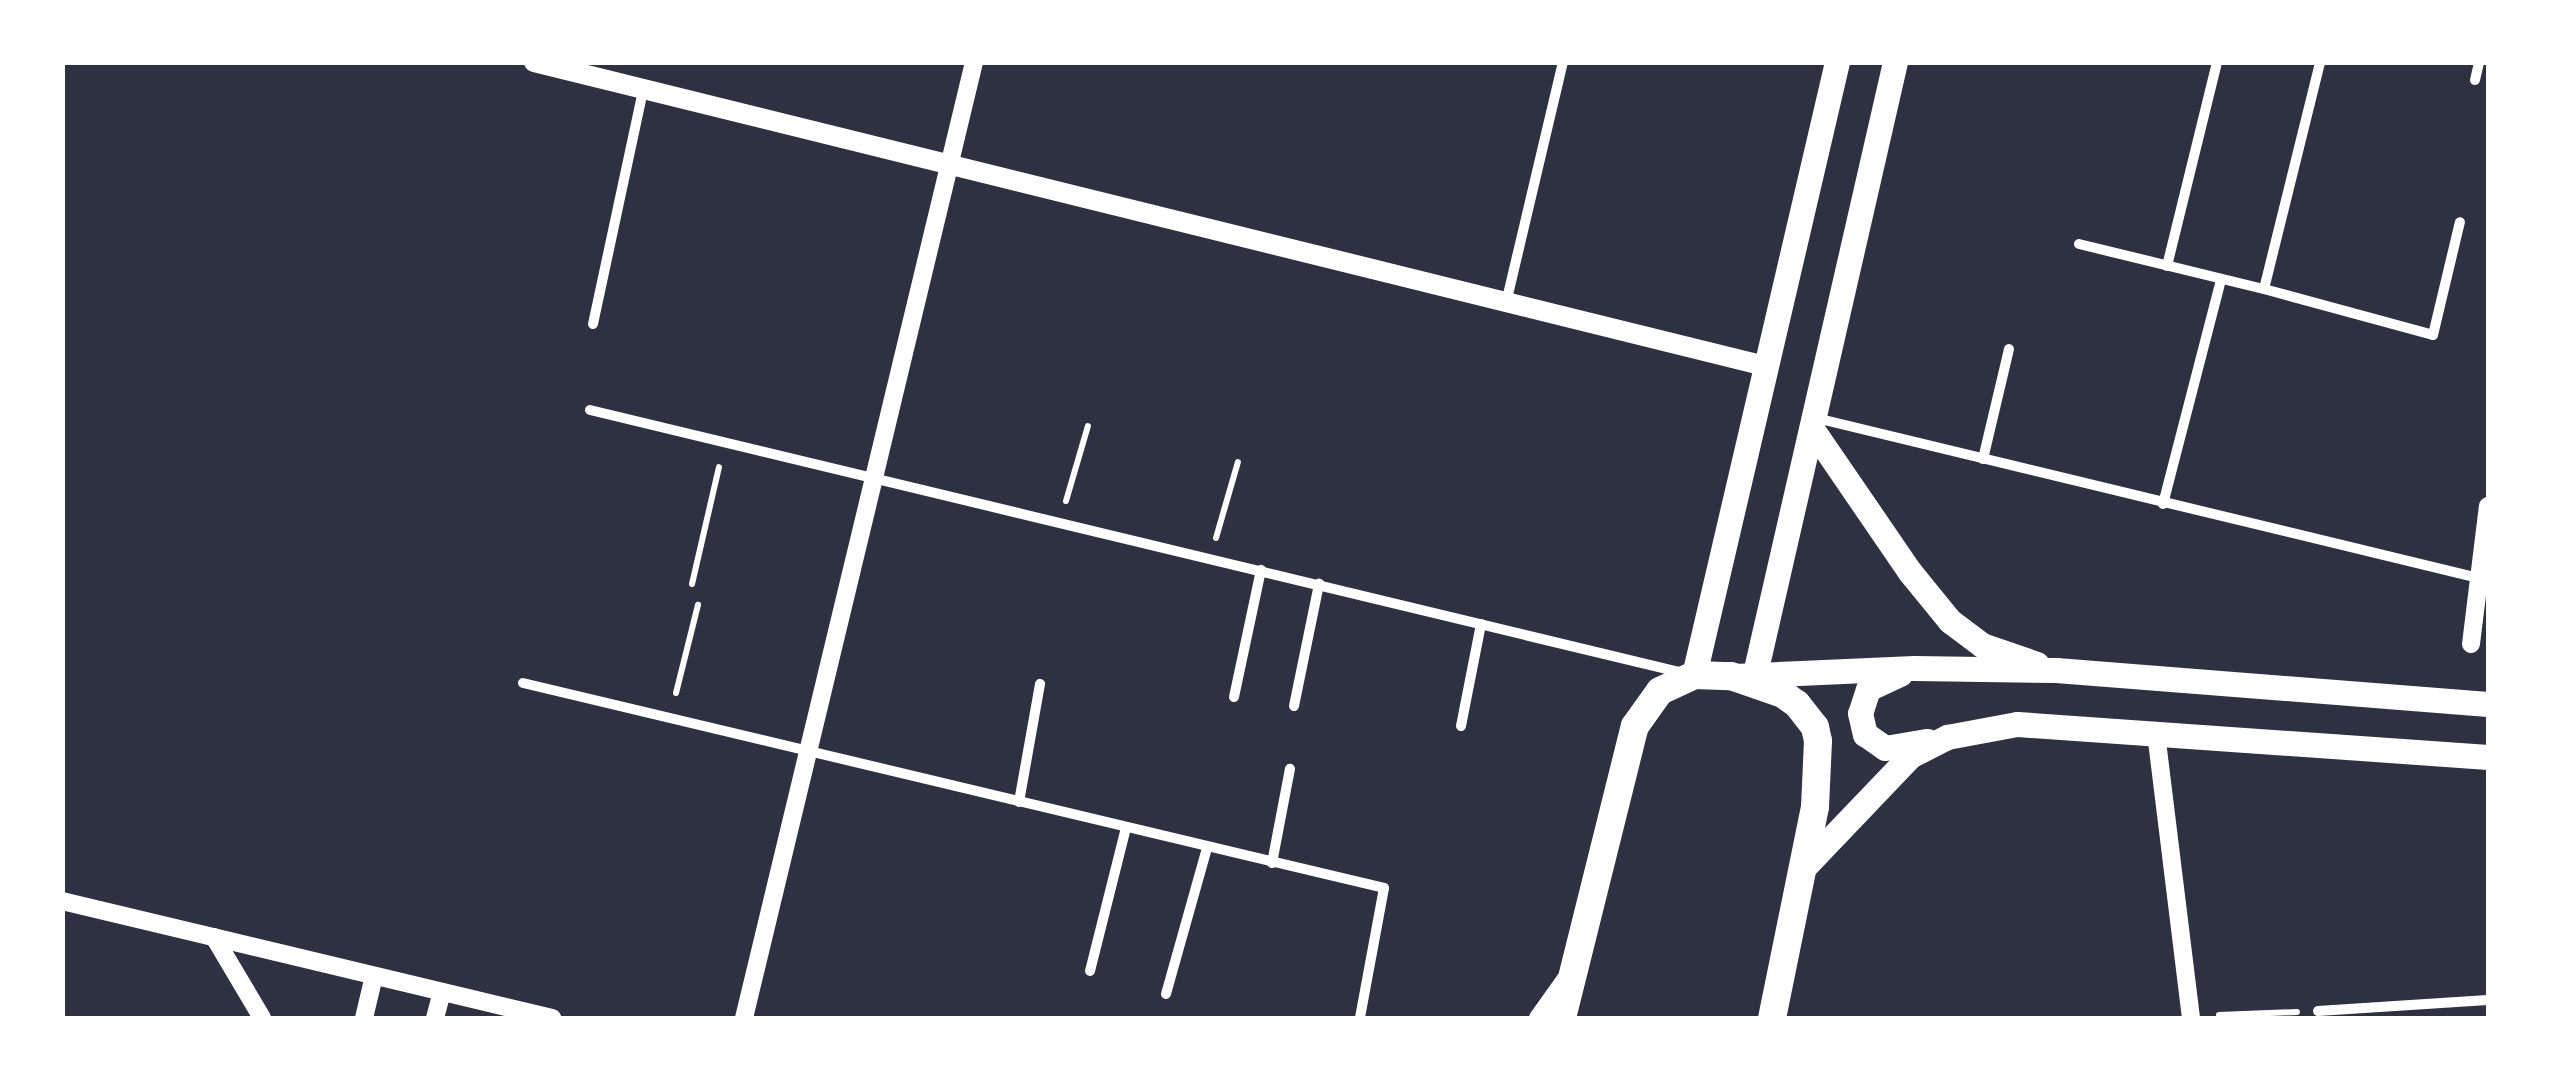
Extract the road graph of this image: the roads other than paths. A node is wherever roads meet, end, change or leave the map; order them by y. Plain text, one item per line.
1 (534, 62) edge
2 (974, 62) edge
3 (1563, 62) edge
4 (1837, 62) edge
5 (1895, 62) edge
6 (2217, 62) edge
7 (2320, 62) edge
8 (2479, 62) edge
9 (2476, 80) dead end
10 (644, 90) junction
11 (949, 166) junction
12 (2460, 222) dead end
13 (2079, 244) dead end
14 (2167, 266) junction
15 (2221, 279) junction
16 (2264, 289) junction
17 (1506, 304) junction
18 (593, 324) dead end
19 (2009, 350) dead end
20 (1765, 366) junction
21 (590, 410) dead end
22 (1814, 424) junction
23 (1983, 459) junction
24 (874, 476) junction
25 (2163, 504) junction
26 (2488, 506) edge
27 (2485, 545) edge
28 (1260, 570) junction
29 (2479, 578) junction
30 (1320, 584) junction
31 (1482, 624) junction
32 (2471, 644) dead end
33 (1914, 668) junction
34 (2056, 670) junction
35 (1694, 675) junction
36 (1746, 678) junction
37 (523, 683) dead end
38 (1040, 684) dead end
39 (1234, 696) dead end
40 (2488, 704) edge
41 (1294, 706) dead end
42 (1460, 726) dead end
43 (2156, 732) junction
44 (1947, 737) junction
45 (808, 752) junction
46 (2488, 757) edge
47 (1290, 769) dead end
48 (1019, 802) junction
49 (1126, 828) junction
50 (1207, 848) junction
51 (1272, 863) junction
52 (1805, 866) junction
53 (62, 901) edge
54 (214, 937) junction
55 (1574, 968) junction
56 (1090, 971) dead end
57 (374, 976) junction
58 (442, 992) junction
59 (1166, 994) dead end
60 (2488, 1000) edge
61 (2318, 1011) road end
62 (262, 1018) edge
63 (364, 1018) edge
64 (435, 1018) edge
65 (552, 1018) edge
66 (744, 1018) edge
67 (1360, 1018) edge
68 (1538, 1018) edge
69 (1562, 1018) edge
70 (1772, 1018) edge
71 (2191, 1018) edge

1 - 10 main road
2 - 11 street
3 - 17 street
4 - 20 main road
5 - 22 main road
6 - 14 street
7 - 16 street
8 - 9 street
10 - 11 main road
10 - 18 street
11 - 17 main road
11 - 24 street
12 - 16 street
13 - 14 street
14 - 15 street
15 - 16 street
15 - 25 street
17 - 20 main road
19 - 23 street
20 - 35 main road
21 - 24 street
22 - 23 street
22 - 34 main road
22 - 36 main road
23 - 25 street
24 - 28 street
24 - 45 street
25 - 29 street
26 - 27 street
27 - 29 street
28 - 30 street
28 - 39 street
29 - 32 street
30 - 31 street
30 - 41 street
31 - 35 street
31 - 42 street
33 - 34 main road
33 - 36 main road
33 - 44 main road
34 - 40 main road
35 - 36 highway
35 - 55 highway
36 - 52 highway
37 - 45 street
38 - 48 street
43 - 44 main road
43 - 46 main road
43 - 71 street
44 - 52 main road
45 - 48 street
45 - 66 street
47 - 51 street
48 - 49 street
49 - 50 street
49 - 56 street
50 - 51 street
50 - 59 street
51 - 67 street
52 - 70 highway
53 - 54 street
54 - 57 street
54 - 62 street
55 - 68 street
55 - 69 highway
57 - 58 street
57 - 63 street
58 - 64 street
58 - 65 street
60 - 61 street

